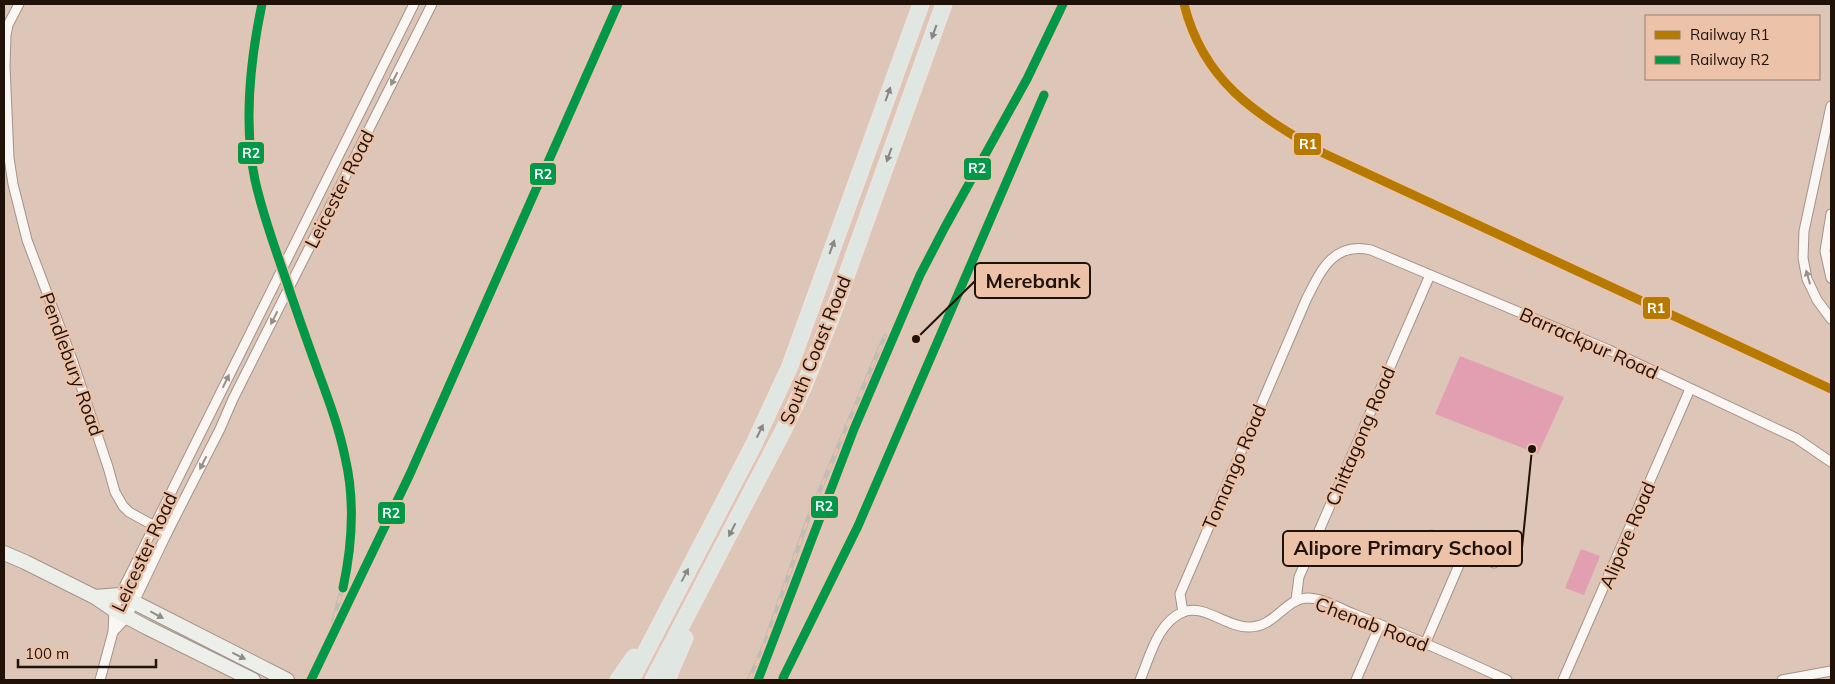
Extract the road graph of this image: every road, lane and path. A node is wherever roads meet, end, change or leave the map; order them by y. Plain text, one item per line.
1 (19, 4) edge
2 (414, 4) edge
3 (432, 4) edge
4 (921, 4) edge
5 (944, 4) edge
6 (393, 46) junction
7 (904, 52) junction
8 (407, 53) junction
9 (924, 60) junction
10 (1831, 106) edge
11 (1831, 214) edge
12 (1338, 254) joint
13 (825, 267) junction
14 (846, 274) junction
15 (1430, 274) junction
16 (1831, 278) edge
17 (1831, 319) edge
18 (1690, 389) junction
19 (216, 401) junction
20 (229, 407) junction
21 (1831, 462) edge
22 (727, 495) junction
23 (746, 503) junction
24 (154, 527) junction
25 (167, 533) junction
26 (1432, 535) dead end
27 (1465, 551) junction
28 (4, 554) edge
29 (1494, 563) dead end
30 (95, 596) junction
31 (120, 596) junction
32 (697, 596) junction
33 (1296, 600) junction
34 (134, 602) junction
35 (670, 603) junction
36 (114, 610) junction
37 (1182, 612) junction
38 (127, 617) junction
39 (1380, 625) junction
40 (112, 632) junction
41 (1424, 644) junction
42 (1831, 671) edge
43 (100, 680) edge
44 (253, 680) edge
45 (287, 680) edge
46 (618, 680) edge
47 (631, 680) edge
48 (652, 680) edge
49 (667, 680) edge
50 (1140, 680) edge
51 (1356, 680) edge
52 (1507, 680) edge
53 (1563, 680) edge
54 (1782, 680) edge

1 - 24 street, Pendlebury Road
2 - 6 street, Leicester Road
3 - 8 street, Leicester Road
4 - 7 main road, South Coast Road
5 -> 9 main road, South Coast Road
6 - 8 street
19 -> 6 street, Leicester Road
7 - 9 main road
13 -> 7 main road, South Coast Road
8 -> 20 street, Leicester Road
9 -> 14 main road, South Coast Road
17 -> 10 street
11 - 16 street
12 - 15 street, Barrackpur Road
12 - 37 street, Tomango Road
13 - 14 main road
22 -> 13 main road, South Coast Road
14 - 23 main road, South Coast Road
15 - 18 street, Barrackpur Road
15 - 33 street, Chittagong Road
18 - 21 street, Barrackpur Road
18 - 53 street, Alipore Road
19 - 20 street
19 - 24 street, Leicester Road
20 -> 25 street, Leicester Road
22 - 23 main road
35 -> 22 main road, South Coast Road
23 -> 32 main road, South Coast Road
24 - 25 street, Pendlebury Road
24 - 31 street, Leicester Road
25 - 34 street, Leicester Road
26 - 27 street
27 - 29 street
27 - 41 street
28 - 30 street
30 - 31 street
30 - 36 street
31 - 34 street
31 - 36 street, Leicester Road
32 - 48 main road, South Coast Road
32 - 49 main road
33 - 37 street, Chenab Road
33 - 39 street, Chenab Road
34 - 38 street, Leicester Road
34 -> 45 street
35 - 46 main road
35 - 47 main road, South Coast Road
36 - 38 street
36 - 40 street, Leicester Road
37 - 50 street
38 - 40 street, Leicester Road
38 - 44 street
39 - 41 street, Chenab Road
39 - 51 street
40 - 43 street
41 - 52 street, Chenab Road
42 - 54 street

